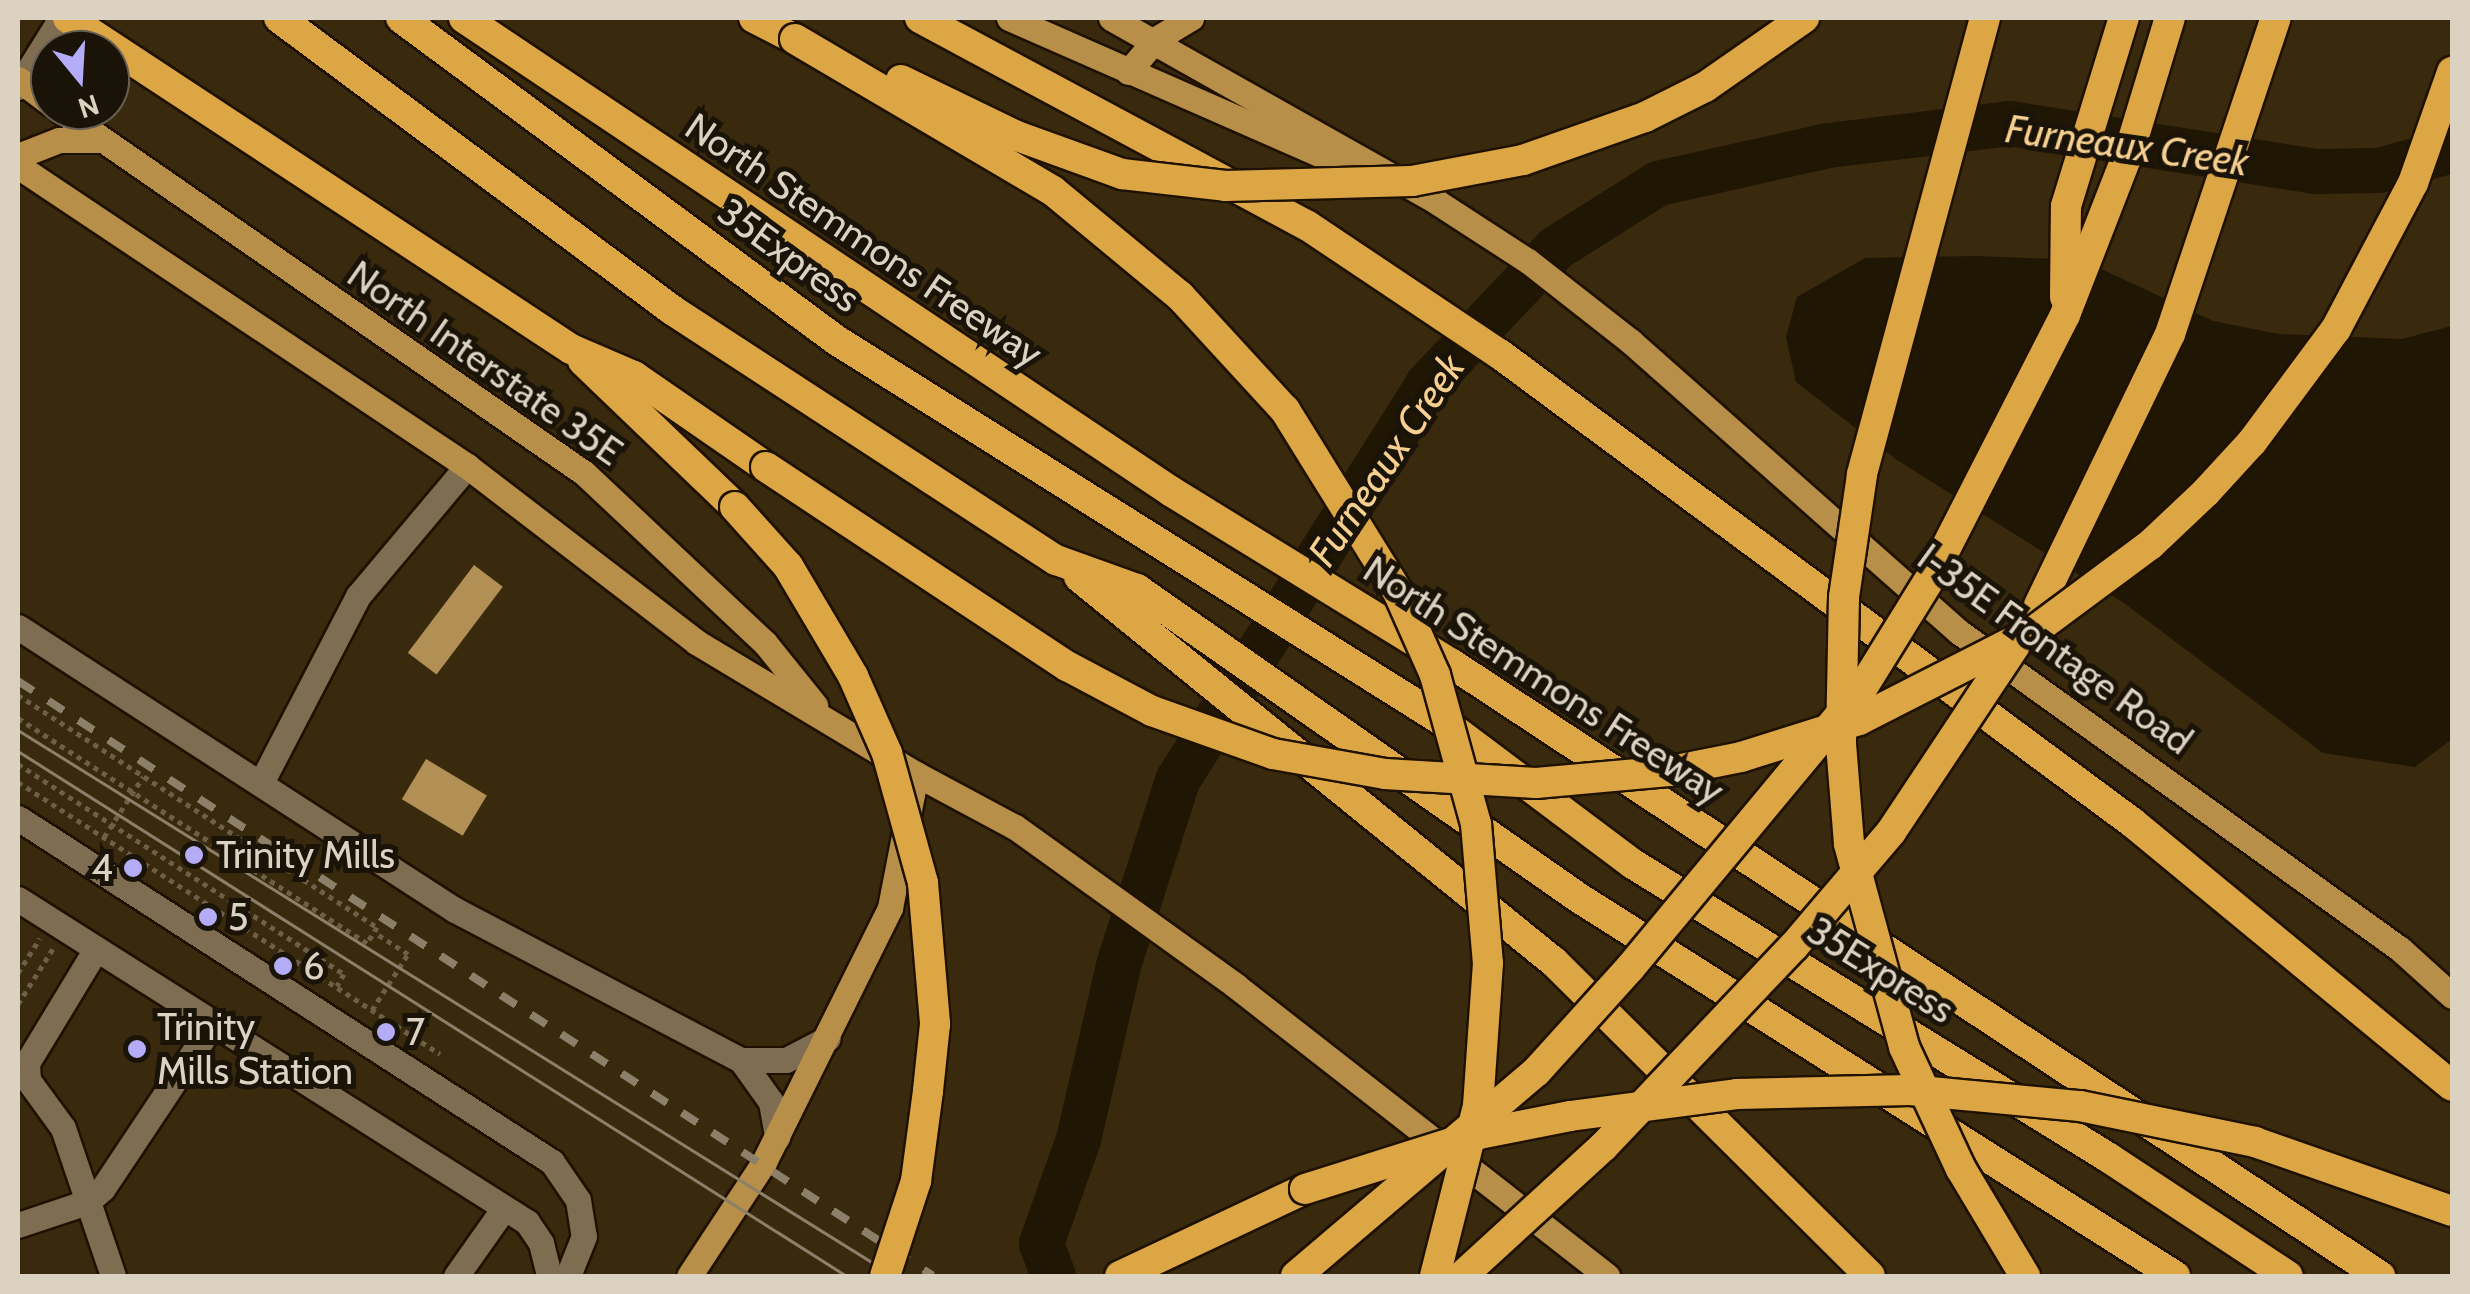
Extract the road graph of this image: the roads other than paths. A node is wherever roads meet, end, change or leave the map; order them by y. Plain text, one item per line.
1 (65, 18) edge
2 (279, 18) edge
3 (401, 18) edge
4 (464, 18) edge
5 (754, 18) edge
6 (920, 18) edge
7 (1009, 18) edge
8 (1111, 18) edge
9 (1191, 18) edge
10 (1804, 18) edge
11 (1985, 18) edge
12 (2124, 18) edge
13 (2170, 18) edge
14 (2276, 18) edge
15 (795, 40) junction
16 (1156, 40) junction
17 (1128, 72) junction
18 (2452, 72) edge
19 (19, 83) edge
20 (88, 130) edge
21 (102, 140) junction
22 (18, 156) edge
23 (18, 166) edge
24 (1437, 202) junction
25 (2065, 315) junction
26 (571, 348) junction
27 (467, 466) junction
28 (1131, 601) junction
29 (18, 627) edge
30 (827, 720) junction
31 (916, 774) junction
32 (261, 783) junction
33 (18, 818) edge
34 (18, 899) edge
35 (96, 949) junction
36 (2452, 996) edge
37 (213, 1023) junction
38 (828, 1038) junction
39 (740, 1060) junction
40 (2452, 1086) edge
41 (777, 1137) junction
42 (87, 1202) junction
43 (504, 1208) junction
44 (2452, 1211) edge
45 (18, 1225) edge
46 (112, 1276) edge
47 (456, 1276) edge
48 (548, 1276) edge
49 (568, 1276) edge
50 (689, 1276) edge
51 (885, 1276) edge
52 (1120, 1276) edge
53 (1296, 1276) edge
54 (1435, 1276) edge
55 (1462, 1276) edge
56 (1607, 1276) edge
57 (1870, 1276) edge
58 (2024, 1276) edge
59 (2175, 1276) edge
60 (2288, 1276) edge
61 (2380, 1276) edge

1 - 19 street
1 - 26 highway
2 - 28 highway
3 - 60 highway, 35Express
4 - 61 highway, North Stemmons Freeway, bridge
5 - 15 highway
6 - 40 highway
7 - 17 main road
8 - 16 main road
9 - 16 main road
10 - 15 highway, bridge
11 - 58 highway, bridge
12 - 25 highway
13 - 25 highway
14 - 55 highway, bridge
15 - 54 highway, bridge
16 - 17 main road
16 - 24 main road
17 - 24 main road
18 - 26 highway, bridge
20 - 21 main road, North Interstate 35E
21 - 22 main road
21 - 30 main road, North Interstate 35E
23 - 27 main road
24 - 36 main road, I-35E Frontage Road
25 - 53 highway, bridge
26 - 51 highway, bridge
27 - 30 main road
27 - 32 street
28 - 57 highway, bridge
28 - 59 highway
29 - 32 street
30 - 31 main road
31 - 38 main road
31 - 56 main road
32 - 39 street
33 - 49 street
34 - 35 street
35 - 37 street
35 - 42 street
37 - 42 street
37 - 43 street
38 - 39 street
38 - 41 main road
39 - 41 street
41 - 50 main road
42 - 45 street
42 - 46 street
43 - 47 street
43 - 48 street
44 - 52 highway, bridge

